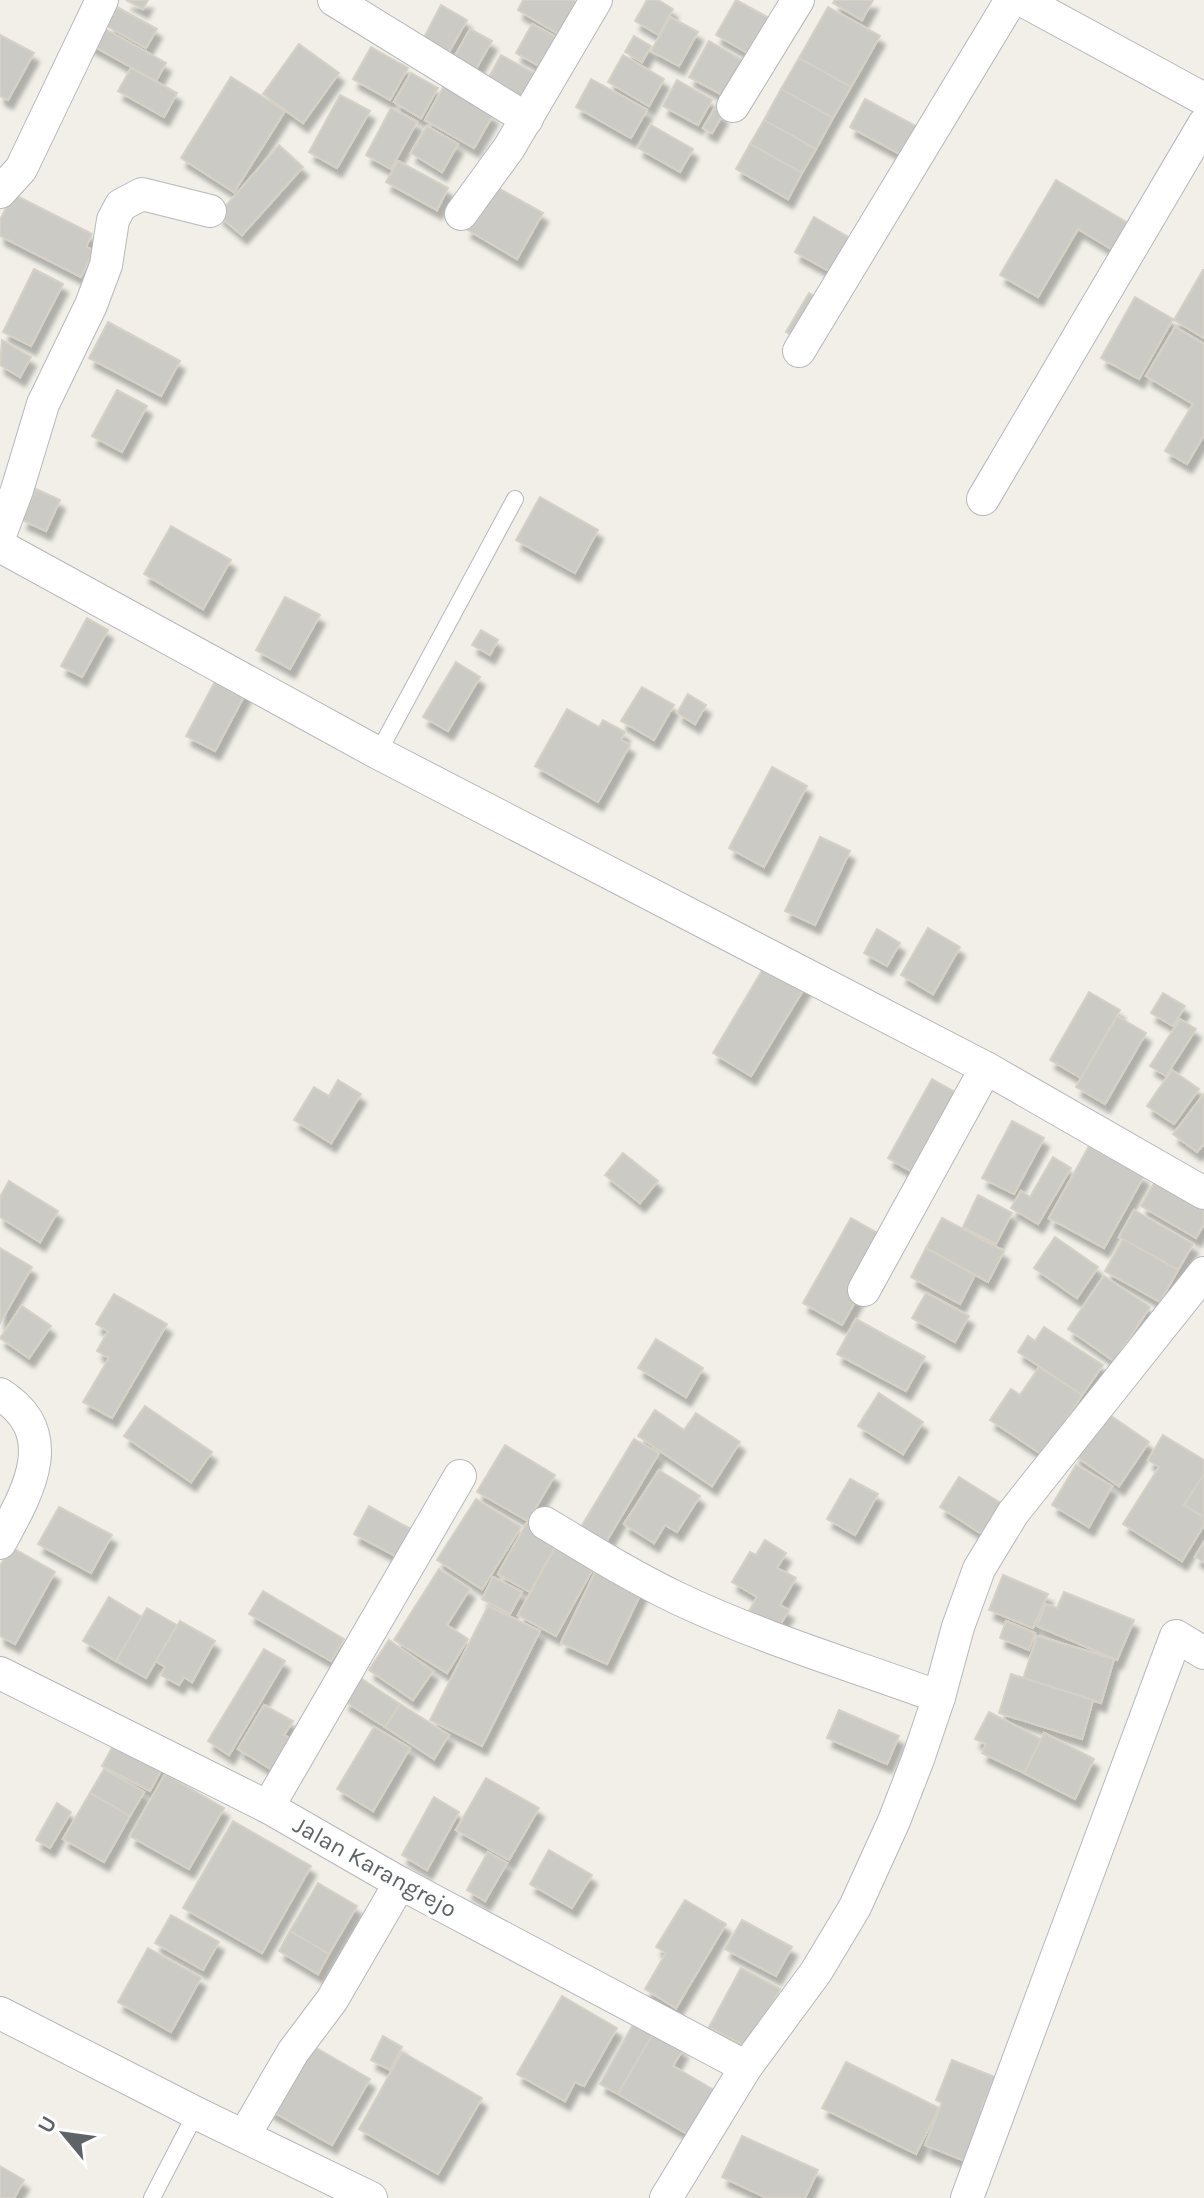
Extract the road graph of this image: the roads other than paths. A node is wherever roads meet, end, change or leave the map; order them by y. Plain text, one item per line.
1 (102, 0) edge
2 (334, 0) edge
3 (596, 0) edge
4 (798, 0) edge
5 (1011, 0) edge
6 (1022, 0) edge
7 (1204, 99) edge
8 (733, 106) dead end
9 (527, 119) junction
10 (1204, 124) edge
11 (0, 192) edge
12 (210, 211) dead end
13 (461, 214) dead end
14 (799, 351) dead end
15 (515, 499) dead end
16 (983, 499) dead end
17 (0, 535) edge
18 (0, 546) edge
19 (378, 753) junction
20 (986, 1068) junction
21 (1204, 1193) edge
22 (1204, 1273) edge
23 (864, 1290) dead end
24 (0, 1394) edge
25 (460, 1476) dead end
26 (545, 1523) dead end
27 (0, 1543) edge
28 (1204, 1653) edge
29 (0, 1673) edge
30 (939, 1697) junction
31 (268, 1807) junction
32 (400, 1883) junction
33 (0, 2013) edge
34 (746, 2067) junction
35 (196, 2113) junction
36 (244, 2136) junction
37 (152, 2198) edge
38 (371, 2198) edge
39 (666, 2198) edge
40 (967, 2198) edge

1 - 11 street
2 - 9 street
3 - 9 street
4 - 8 street
5 - 14 street
6 - 7 street
9 - 13 street
10 - 16 street
12 - 17 street
15 - 19 lane
18 - 19 street
19 - 20 street
20 - 21 street
20 - 23 street
22 - 30 street
24 - 27 street
25 - 31 street
26 - 30 street
28 - 40 street
29 - 31 street, Jalan Karangrejo
30 - 34 street
31 - 32 street, Jalan Karangrejo
32 - 34 street, Jalan Karangrejo
32 - 36 street
33 - 35 street
34 - 39 street
35 - 36 street
35 - 37 lane
36 - 38 street

